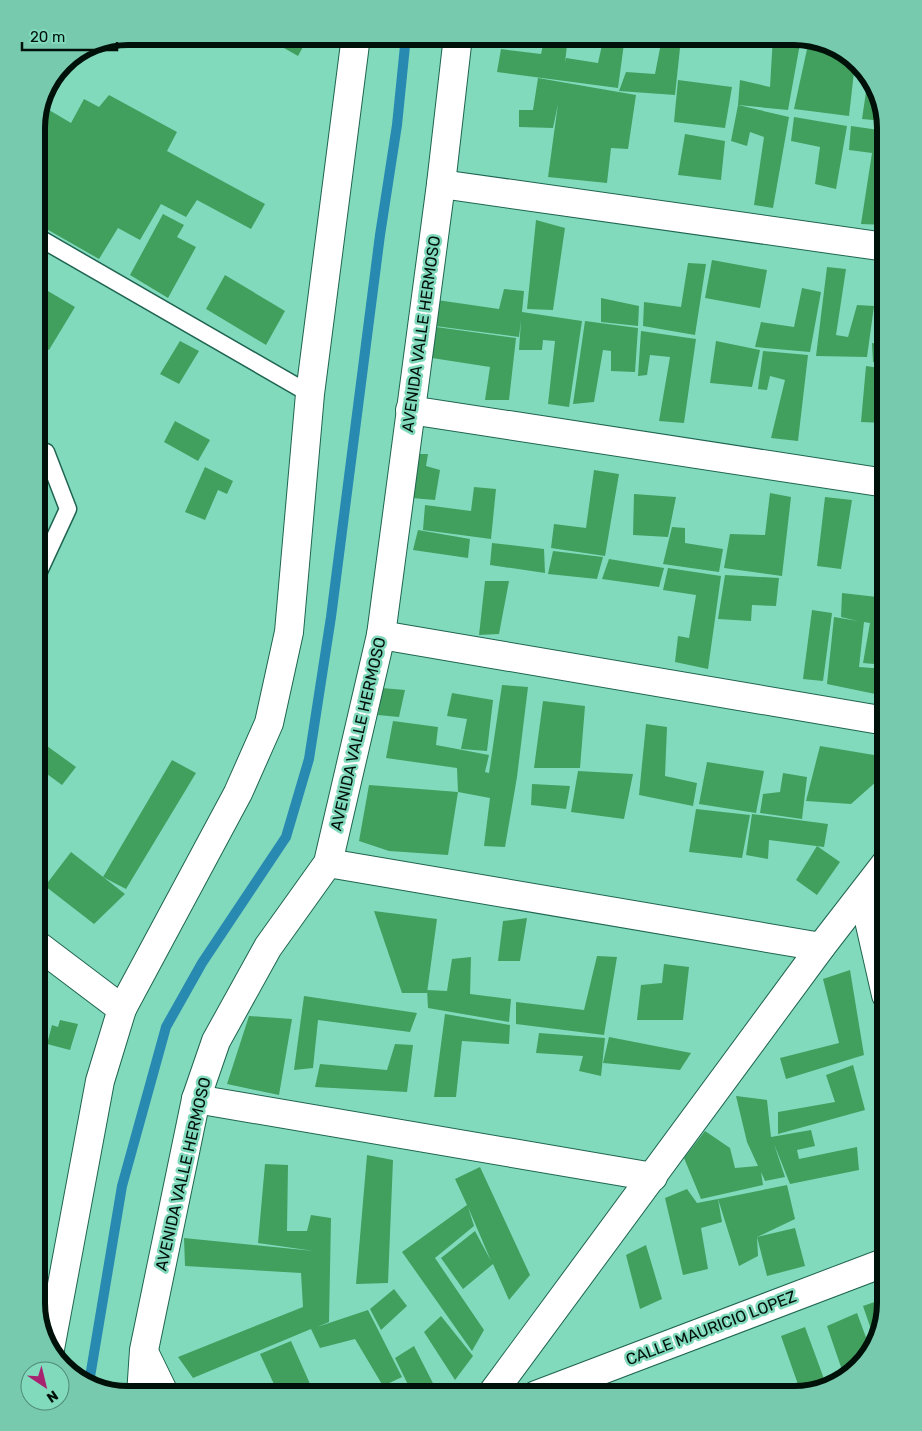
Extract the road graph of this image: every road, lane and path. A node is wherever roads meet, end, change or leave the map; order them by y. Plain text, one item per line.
1 (355, 45) edge
2 (457, 45) edge
3 (442, 184) junction
4 (45, 241) edge
5 (877, 246) edge
6 (310, 394) junction
7 (410, 410) junction
8 (46, 452) dead end
9 (877, 481) edge
10 (45, 559) edge
11 (381, 636) junction
12 (877, 719) edge
13 (328, 863) junction
14 (877, 875) edge
15 (863, 894) junction
16 (821, 946) junction
17 (45, 951) edge
18 (877, 955) edge
19 (122, 1009) junction
20 (196, 1099) junction
21 (653, 1177) junction
22 (877, 1265) edge
23 (52, 1336) edge
24 (144, 1350) junction
25 (142, 1386) edge
26 (161, 1386) edge
27 (498, 1386) edge
28 (560, 1386) edge

1 - 6 street
2 - 3 street, AVENIDA VALLE HERMOSO
3 - 5 street
3 - 7 street, AVENIDA VALLE HERMOSO
4 - 6 lane
6 - 19 street
7 - 9 street
7 - 11 street, AVENIDA VALLE HERMOSO
8 - 10 lane
11 - 12 street
11 - 13 street, AVENIDA VALLE HERMOSO
13 - 16 street
13 - 20 street, AVENIDA VALLE HERMOSO
14 - 15 street
15 - 16 street
15 - 18 street
16 - 21 street
17 - 19 street
19 - 23 street
20 - 21 street
20 - 24 street, AVENIDA VALLE HERMOSO
21 - 27 street
22 - 28 street, CALLE MAURICIO LOPEZ
24 - 25 street, AVENIDA VALLE HERMOSO
24 - 26 street

